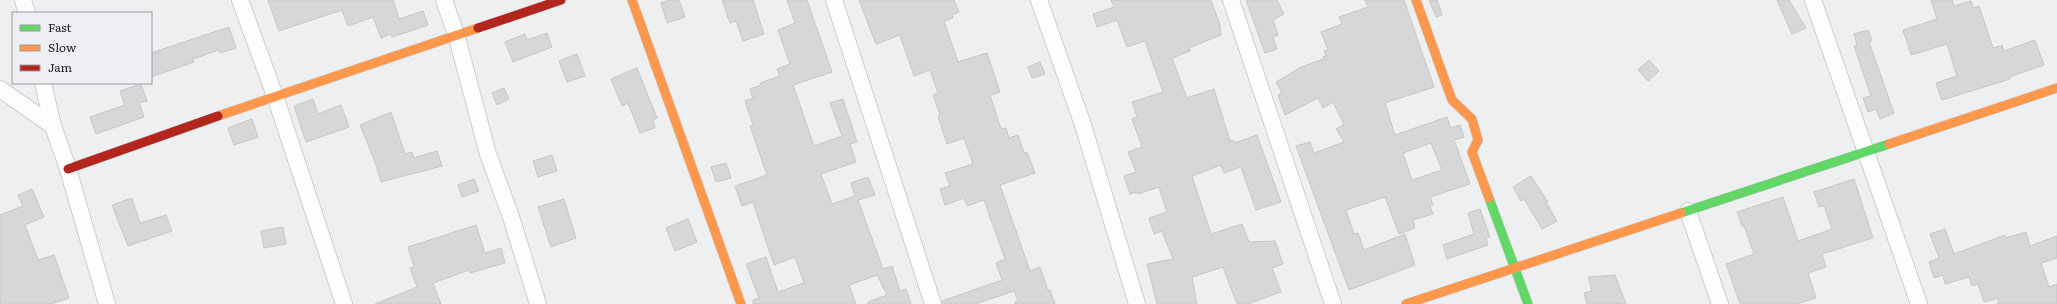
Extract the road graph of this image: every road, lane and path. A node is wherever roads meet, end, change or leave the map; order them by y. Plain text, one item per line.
1 (24, 0) edge
2 (240, 0) edge
3 (444, 0) edge
4 (561, 0) edge
5 (632, 0) edge
6 (834, 0) edge
7 (1039, 0) edge
8 (1231, 0) edge
9 (1416, 0) edge
10 (1813, 0) edge
11 (27, 12) edge
12 (456, 34) junction
13 (43, 84) edge
14 (2057, 88) edge
15 (0, 89) edge
16 (275, 96) junction
17 (53, 126) junction
18 (1865, 152) junction
19 (68, 169) junction
20 (1688, 211) junction
21 (1516, 268) junction
22 (108, 304) edge
23 (344, 304) edge
24 (538, 304) edge
25 (741, 304) edge
26 (933, 304) edge
27 (1137, 304) edge
28 (1333, 304) edge
29 (1406, 304) edge
30 (1528, 304) edge
31 (1720, 304) edge
32 (1919, 304) edge

1 - 11 street
2 - 16 street
3 - 12 street
4 - 12 street
5 - 25 street
6 - 26 street
7 - 27 street
8 - 28 street
9 - 21 street
10 - 18 street
12 - 16 street
12 - 24 street
13 - 17 street
14 - 18 street
15 - 17 street
16 - 19 street
16 - 23 street
17 - 19 street
18 - 20 street
18 - 32 street
19 - 22 street
20 - 21 street
20 - 31 street
21 - 29 street
21 - 30 street

